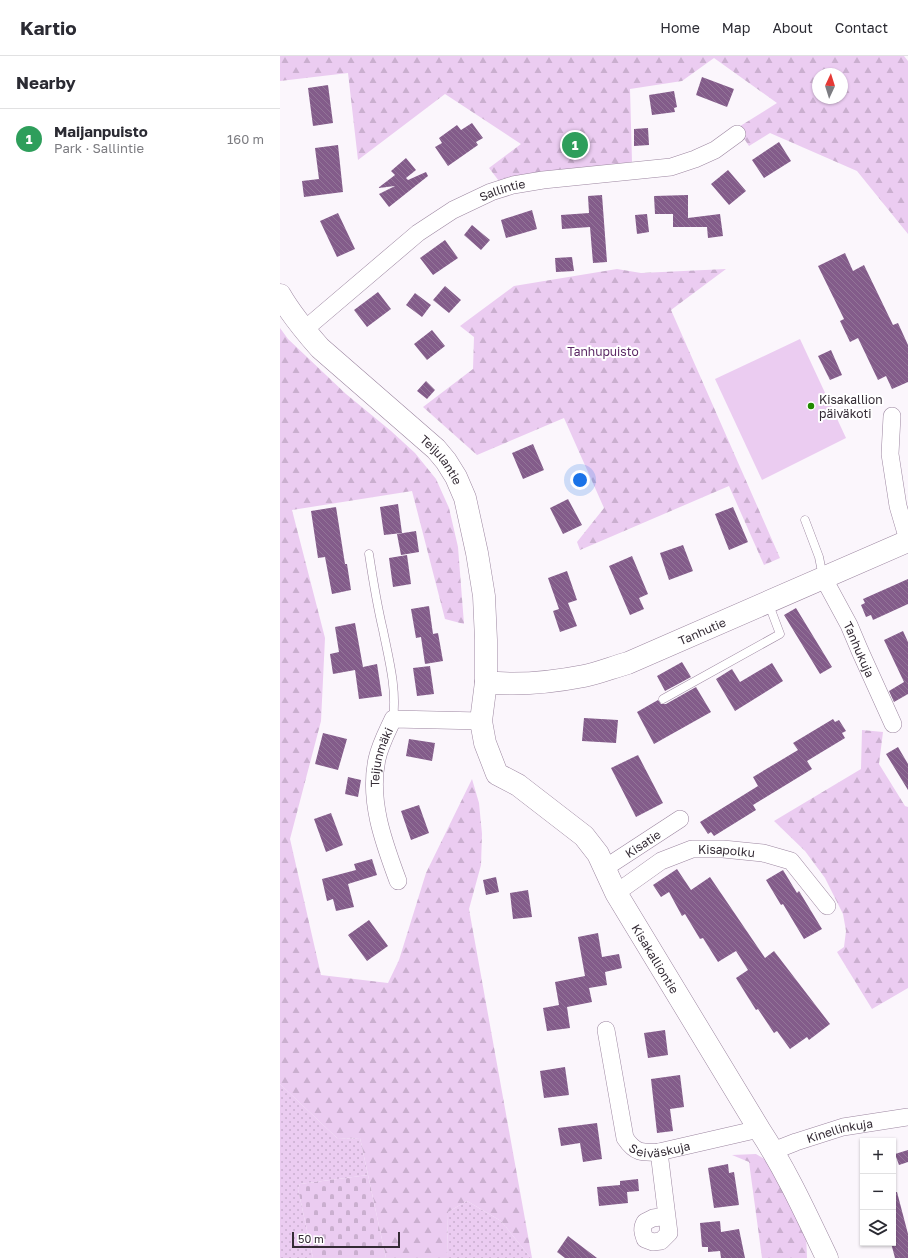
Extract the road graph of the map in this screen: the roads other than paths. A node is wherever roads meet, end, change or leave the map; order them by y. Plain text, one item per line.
1 (737, 134) dead end
2 (280, 295) edge
3 (304, 330) junction
4 (892, 416) dead end
5 (805, 520) dead end
6 (908, 540) edge
7 (369, 554) dead end
8 (823, 577) junction
9 (768, 601) junction
10 (486, 682) junction
11 (663, 699) dead end
12 (393, 719) junction
13 (482, 720) junction
14 (894, 724) dead end
15 (680, 818) dead end
16 (605, 868) junction
17 (398, 881) dead end
18 (616, 893) junction
19 (827, 906) dead end
20 (606, 1030) dead end
21 (908, 1117) edge
22 (759, 1129) junction
23 (773, 1150) junction
24 (659, 1152) junction
25 (667, 1216) dead end
26 (827, 1258) edge

1 - 3 street, Sallintie
2 - 3 street, Teijulantie
3 - 10 street, Teijulantie
4 - 6 street
5 - 8 lane
6 - 8 street, Tanhutie
7 - 12 lane
8 - 9 street, Tanhutie
8 - 14 street, Tanhukuja
9 - 10 street, Tanhutie
9 - 11 lane
10 - 13 street, Kisakalliontie
12 - 13 street, Teijunmäki
12 - 17 street, Teijunmäki
13 - 16 street, Kisakalliontie
15 - 16 street, Kisatie
16 - 18 street, Kisakalliontie
18 - 19 street, Kisapolku
18 - 22 street, Kisakalliontie
20 - 24 street, Seiväskuja
21 - 23 street, Kinellinkuja
22 - 23 street, Kisakalliontie
22 - 24 street, Seiväskuja
23 - 26 street, Kisakalliontie
24 - 25 street

